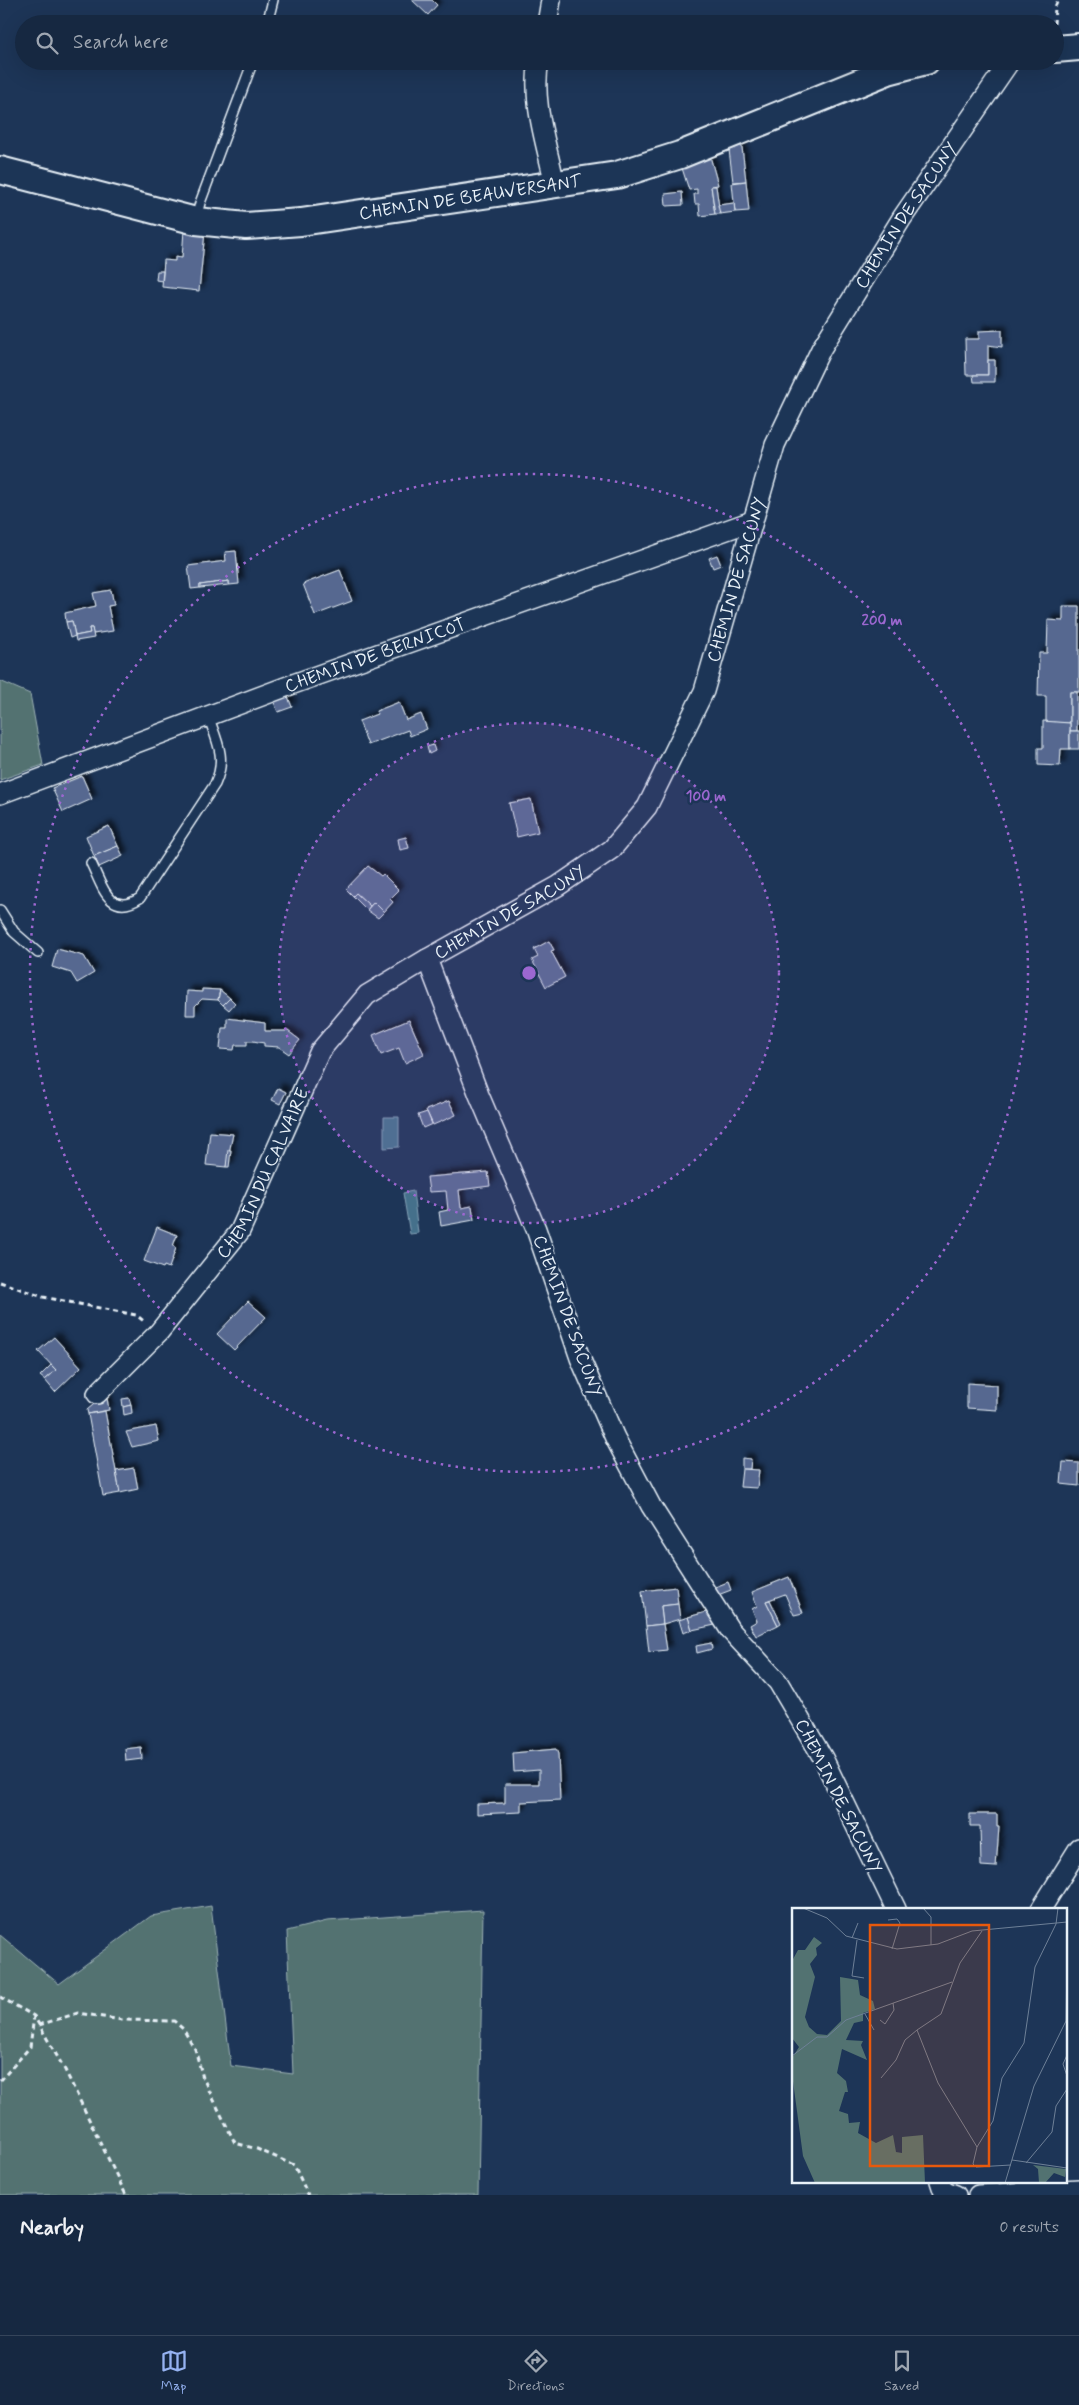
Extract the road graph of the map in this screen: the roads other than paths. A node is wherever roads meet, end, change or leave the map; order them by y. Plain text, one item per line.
1 (273, 0) edge
2 (551, 0) edge
3 (269, 15) edge
4 (548, 15) edge
5 (1079, 47) edge
6 (1064, 48) edge
7 (249, 70) edge
8 (538, 70) edge
9 (888, 70) edge
10 (1004, 70) edge
11 (0, 170) edge
12 (555, 185) junction
13 (196, 221) junction
14 (752, 521) junction
15 (208, 716) junction
16 (0, 794) edge
17 (91, 863) dead end
18 (0, 910) edge
19 (38, 953) dead end
20 (427, 959) junction
21 (97, 1394) dead end
22 (1079, 1848) edge
23 (896, 1908) edge
24 (1042, 1908) edge
25 (940, 2182) edge
26 (1079, 2189) edge
27 (956, 2195) edge
28 (978, 2195) edge

1 - 3 lane
2 - 4 street
5 - 6 street
7 - 13 lane
8 - 12 street
9 - 12 street, CHEMIN DE BEAUVERSANT
10 - 14 street, CHEMIN DE SACUNY
11 - 13 street, CHEMIN DE BEAUVERSANT
12 - 13 street, CHEMIN DE BEAUVERSANT
14 - 15 street, CHEMIN DE BERNICOT
14 - 20 street, CHEMIN DE SACUNY
15 - 16 street, CHEMIN DE BERNICOT
15 - 17 lane
18 - 19 lane
20 - 21 street, CHEMIN DU CALVAIRE
20 - 23 street, CHEMIN DE SACUNY
22 - 24 street
25 - 27 street
26 - 28 street

